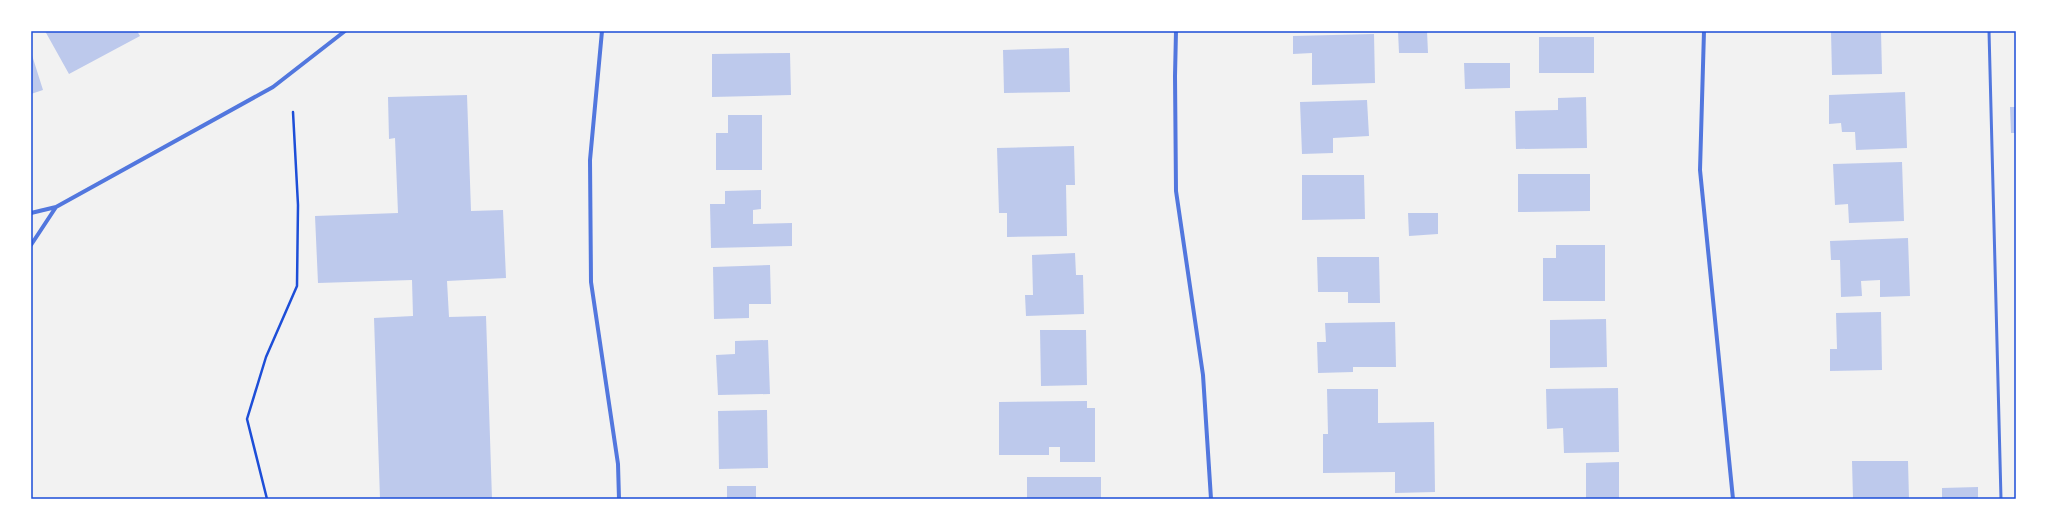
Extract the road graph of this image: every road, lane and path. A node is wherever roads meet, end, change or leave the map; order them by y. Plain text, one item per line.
1 (345, 31) edge
2 (602, 31) edge
3 (1176, 31) edge
4 (1704, 31) edge
5 (1989, 31) edge
6 (293, 112) dead end
7 (56, 207) junction
8 (31, 213) edge
9 (31, 245) edge
10 (267, 499) edge
11 (619, 499) edge
12 (1211, 499) edge
13 (1733, 499) edge
14 (2001, 499) edge

1 - 7 street
2 - 11 street
3 - 12 street
4 - 13 street
5 - 14 lane
6 - 10 path
7 - 8 street
7 - 9 street

